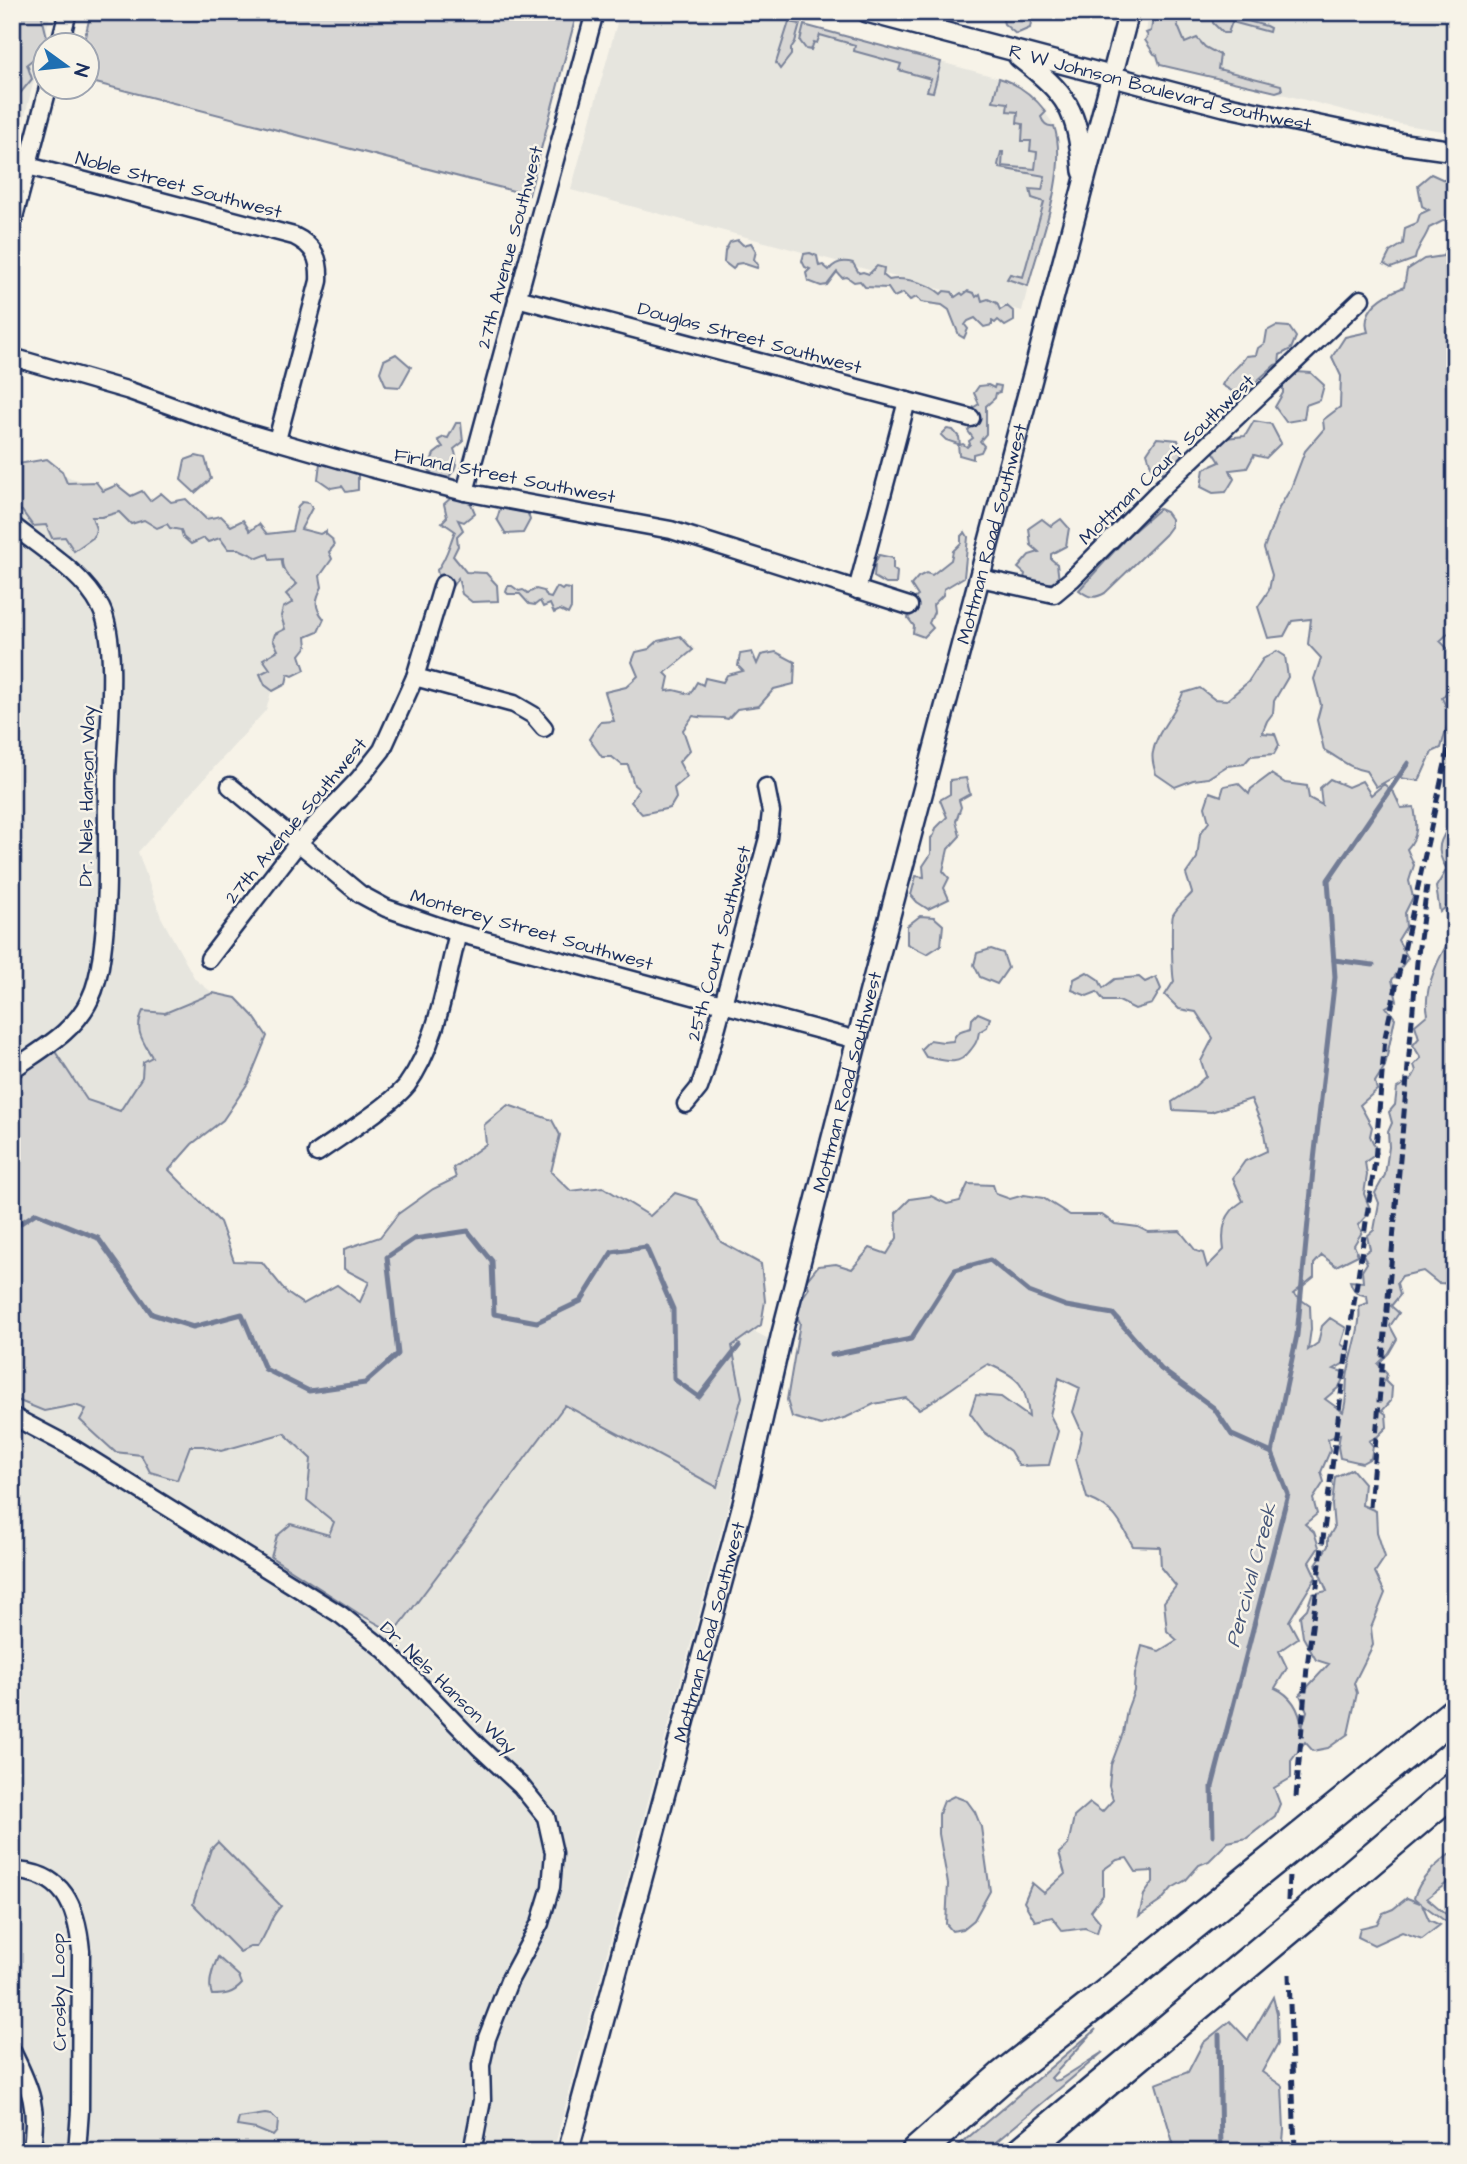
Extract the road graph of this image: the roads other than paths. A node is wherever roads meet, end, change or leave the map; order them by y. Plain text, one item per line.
1 (68, 12) edge
2 (595, 12) edge
3 (867, 12) edge
4 (1129, 12) edge
5 (63, 32) edge
6 (1013, 52) junction
7 (1113, 78) junction
8 (44, 102) edge
9 (1455, 151) edge
10 (28, 166) junction
11 (1085, 185) junction
12 (12, 225) edge
13 (517, 298) junction
14 (1361, 299) dead end
15 (12, 356) edge
16 (907, 401) junction
17 (971, 418) dead end
18 (277, 440) junction
19 (465, 492) junction
20 (12, 525) edge
21 (980, 578) junction
22 (443, 584) dead end
23 (857, 590) junction
24 (909, 606) dead end
25 (415, 677) junction
26 (544, 728) dead end
27 (230, 786) dead end
28 (766, 787) dead end
29 (299, 842) junction
30 (458, 933) junction
31 (209, 959) dead end
32 (723, 1006) junction
33 (858, 1040) junction
34 (12, 1070) edge
35 (686, 1104) dead end
36 (317, 1153) dead end
37 (12, 1416) edge
38 (1455, 1713) edge
39 (1455, 1788) edge
40 (12, 1871) edge
41 (12, 2051) edge
42 (31, 2152) edge
43 (78, 2152) edge
44 (472, 2152) edge
45 (568, 2152) edge
46 (917, 2152) edge
47 (1022, 2152) edge

1 - 5 street
2 - 13 street, 27th Avenue Southwest
3 - 6 street, R W Johnson Boulevard Southwest
4 - 7 street, Mottman Road Southwest
6 - 7 street, R W Johnson Boulevard Southwest
6 - 11 street
7 - 9 street, R W Johnson Boulevard Southwest
7 - 11 street, Mottman Road Southwest
8 - 10 street
10 - 12 street
10 - 18 street, Noble Street Southwest
11 - 21 street, Mottman Road Southwest
13 - 16 street, Douglas Street Southwest
13 - 19 street, 27th Avenue Southwest
14 - 21 street, Mottman Court Southwest
15 - 18 street, Firland Street Southwest
16 - 17 street, Douglas Street Southwest
16 - 23 street
18 - 19 street, Firland Street Southwest
19 - 23 street, Firland Street Southwest
20 - 34 street, Dr. Nels Hanson Way
21 - 33 street, Mottman Road Southwest
22 - 25 street, 27th Avenue Southwest
23 - 24 street, Firland Street Southwest
25 - 26 street
25 - 29 street, 27th Avenue Southwest
27 - 29 street, Monterey Street Southwest
28 - 32 street, 25th Court Southwest
29 - 30 street, Monterey Street Southwest
29 - 31 street, 27th Avenue Southwest
30 - 32 street, Monterey Street Southwest
30 - 36 street
32 - 33 street, Monterey Street Southwest
32 - 35 street, 25th Court Southwest
33 - 45 street, Mottman Road Southwest
37 - 44 street, Dr. Nels Hanson Way
38 - 46 highway, bridge
39 - 47 highway, bridge
40 - 43 street, Crosby Loop
41 - 42 street

